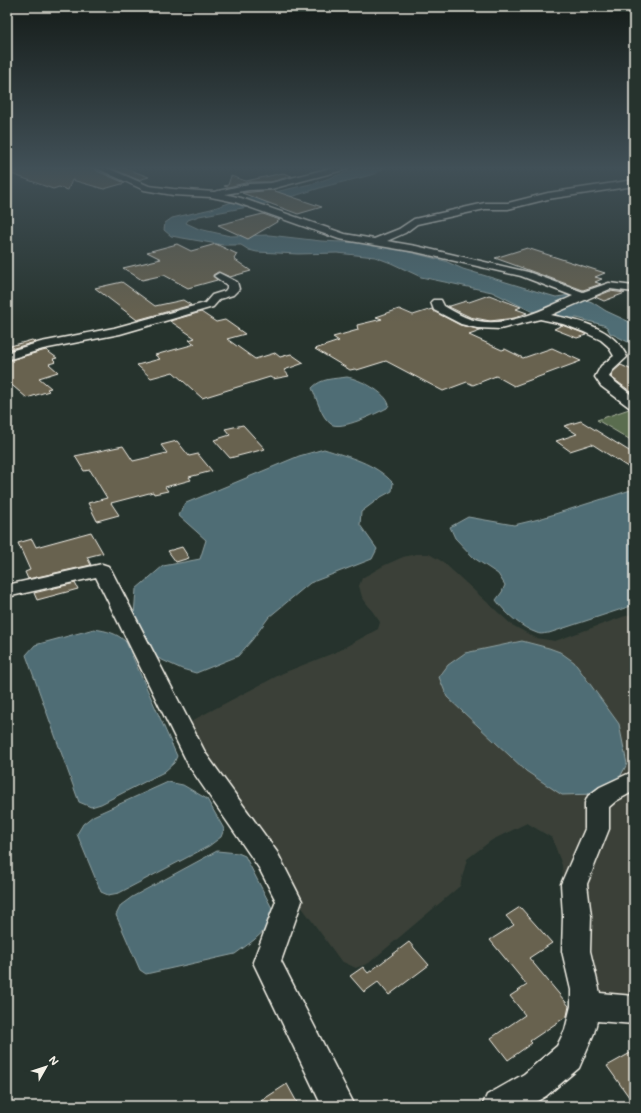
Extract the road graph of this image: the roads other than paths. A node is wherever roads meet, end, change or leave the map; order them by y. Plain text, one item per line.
1 (293, 219) edge
2 (428, 219) edge
3 (376, 242) junction
4 (219, 276) dead end
5 (634, 289) edge
6 (582, 297) junction
7 (437, 302) dead end
8 (541, 315) junction
9 (7, 356) edge
10 (634, 404) edge
11 (7, 591) edge
12 (634, 780) edge
13 (586, 1006) junction
14 (634, 1010) edge
15 (339, 1106) edge
16 (498, 1106) edge

1 - 3 street
2 - 3 street
3 - 6 street
4 - 9 street
5 - 6 street
6 - 8 street
7 - 8 street
8 - 10 street
11 - 15 street
12 - 13 street
13 - 14 street
13 - 16 street

